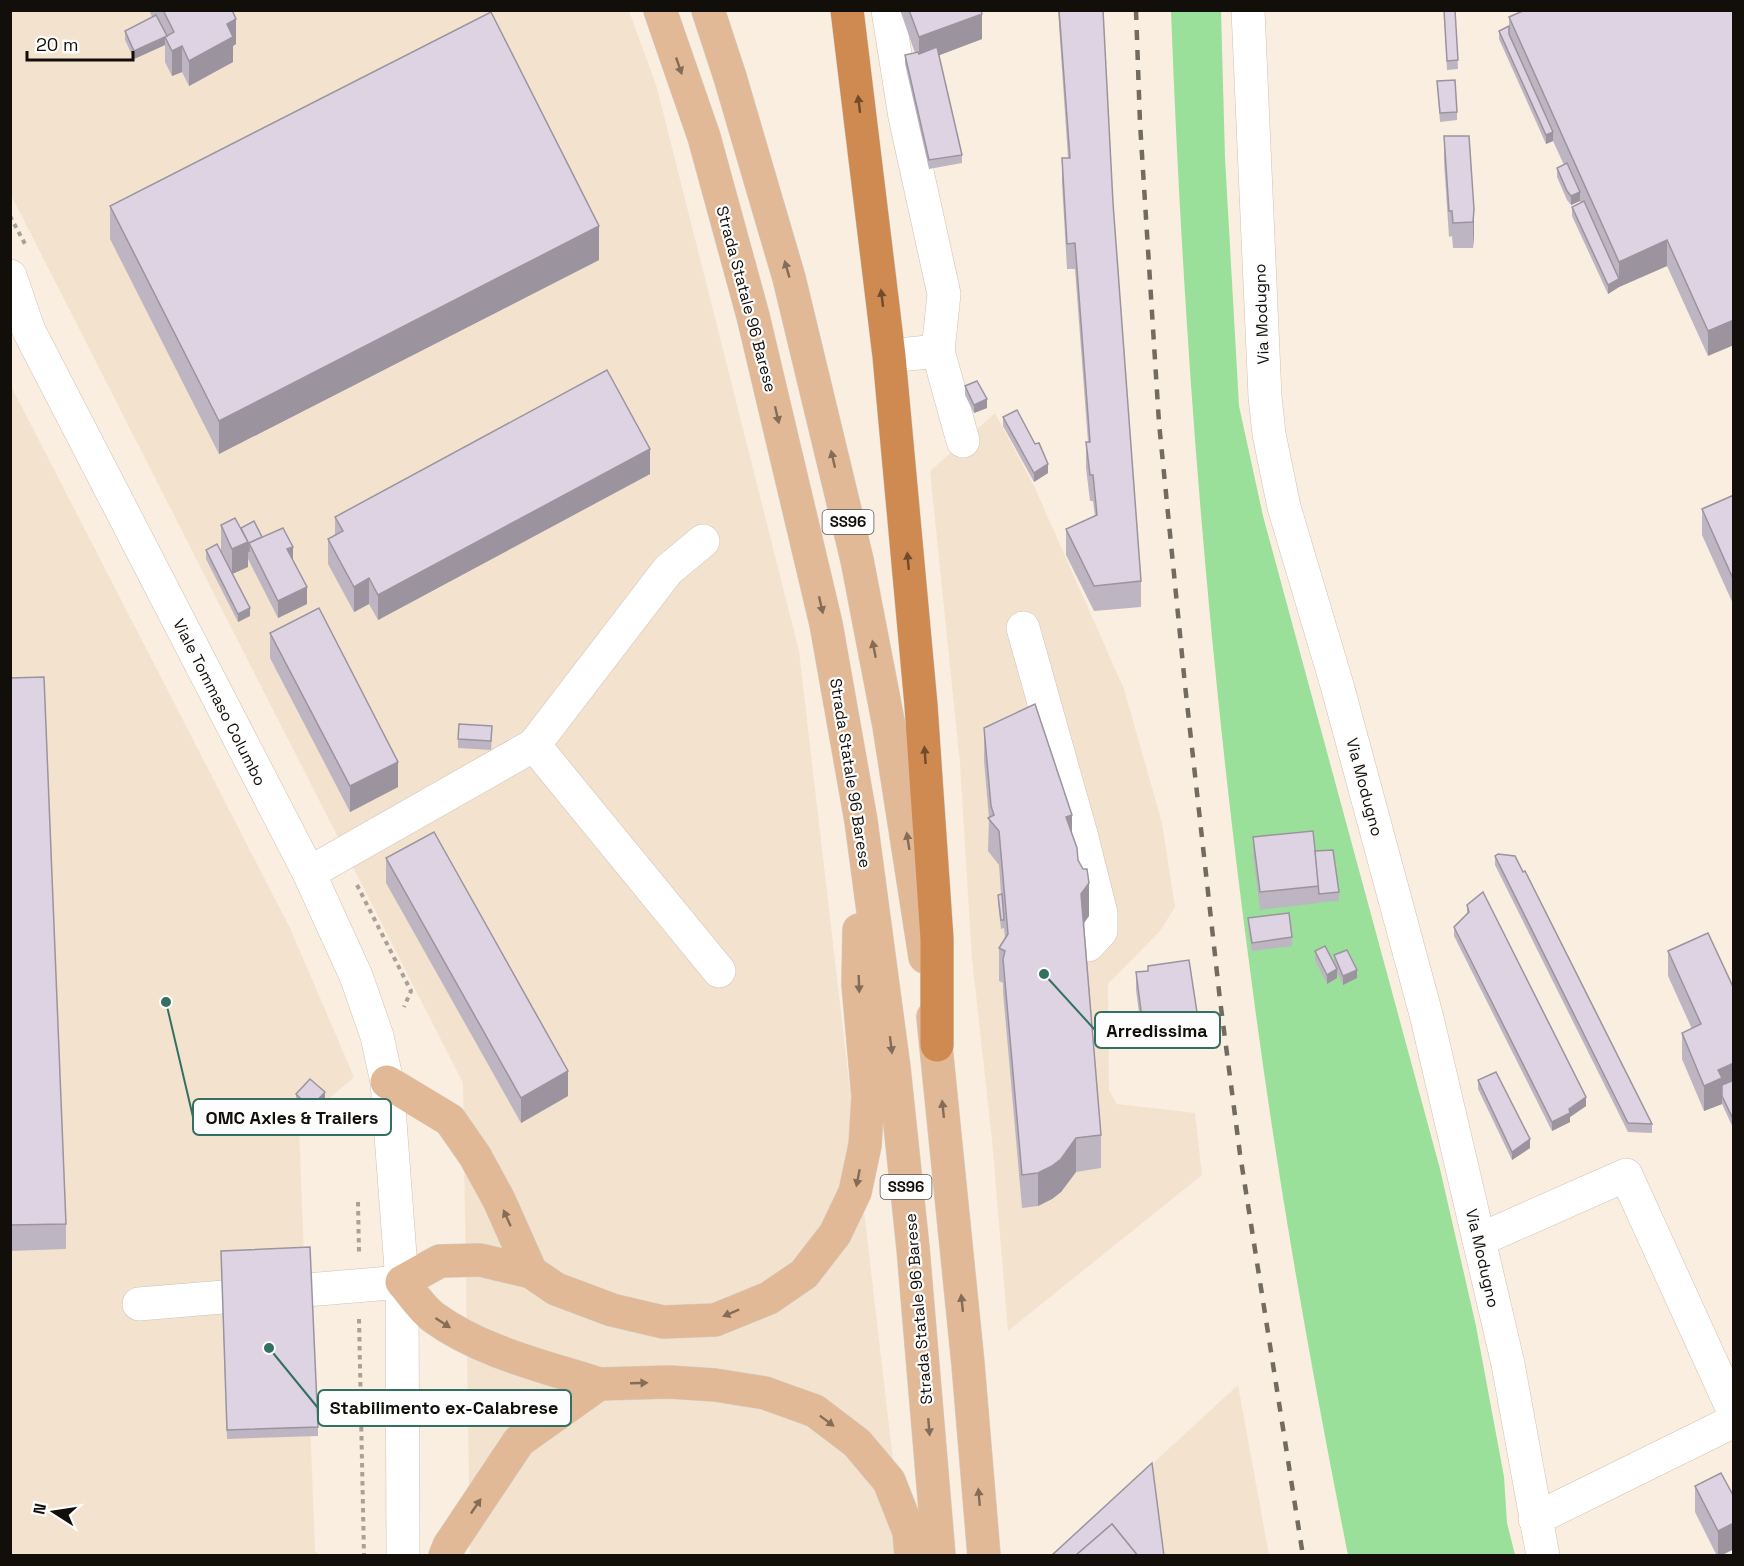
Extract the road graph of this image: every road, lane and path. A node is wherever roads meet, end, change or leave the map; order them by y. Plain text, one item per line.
1 (660, 10) edge
2 (708, 10) edge
3 (847, 10) edge
4 (888, 10) edge
5 (1248, 10) edge
6 (10, 276) edge
7 (20, 324) edge
8 (938, 351) junction
9 (890, 356) junction
10 (963, 441) dead end
11 (703, 541) dead end
12 (1023, 628) dead end
13 (534, 745) junction
14 (861, 821) junction
15 (309, 873) junction
16 (1088, 945) edge
17 (719, 971) dead end
18 (937, 1044) junction
19 (387, 1082) junction
20 (358, 1194) dead end
21 (1479, 1240) junction
22 (531, 1272) junction
23 (402, 1282) junction
24 (359, 1286) junction
25 (139, 1304) dead end
26 (599, 1384) junction
27 (1734, 1412) edge
28 (1734, 1421) edge
29 (1535, 1519) junction
30 (364, 1556) edge
31 (403, 1556) edge
32 (446, 1556) edge
33 (911, 1556) edge
34 (939, 1556) edge
35 (984, 1556) edge
36 (1543, 1556) edge

1 -> 14 main road, Strada Statale 96 Barese / SS96
18 -> 2 main road, SS96
9 -> 3 highway
4 - 8 street
5 - 21 street, Via Modugno
6 - 7 street, Viale Tommaso Columbo
7 - 15 street, Viale Tommaso Columbo
8 - 9 street
8 - 10 street
18 -> 9 highway
11 - 13 street
12 - 16 street
13 - 15 street
13 - 17 street
14 -> 22 main road
14 -> 34 main road, Strada Statale 96 Barese / SS96
15 - 19 street, Viale Tommaso Columbo
35 -> 18 main road, SS96
22 -> 19 main road
19 - 23 street, Viale Tommaso Columbo
20 - 24 path
21 - 27 street
21 - 29 street, Via Modugno
22 - 23 main road
23 - 24 street
23 -> 26 main road
23 - 31 street, Viale Tommaso Columbo
24 - 25 street
24 - 30 path
32 -> 26 main road
26 -> 33 main road
28 - 29 street
29 - 36 street, Via Modugno

